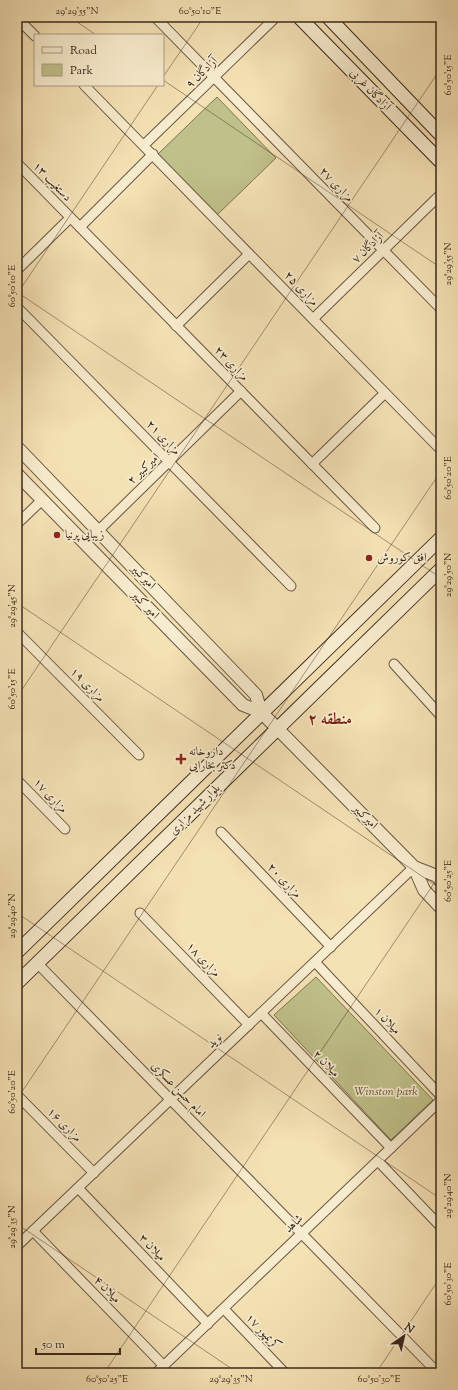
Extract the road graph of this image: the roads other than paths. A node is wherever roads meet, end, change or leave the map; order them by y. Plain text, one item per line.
1 (155, 17) edge
2 (276, 17) edge
3 (299, 17) edge
4 (328, 17) edge
5 (25, 26) dead end
6 (34, 35) edge
7 (215, 77) junction
8 (85, 86) edge
9 (422, 115) junction
10 (408, 129) junction
11 (441, 135) edge
12 (144, 145) junction
13 (153, 154) junction
14 (441, 162) edge
15 (17, 163) edge
16 (441, 194) edge
17 (70, 218) junction
18 (80, 228) junction
19 (383, 250) junction
20 (249, 254) junction
21 (17, 270) edge
22 (17, 307) edge
23 (441, 309) edge
24 (313, 319) junction
25 (176, 326) junction
26 (241, 391) junction
27 (385, 393) junction
28 (17, 448) edge
29 (441, 450) edge
30 (169, 462) junction
31 (312, 464) junction
32 (17, 474) edge
33 (42, 500) junction
34 (17, 524) edge
35 (375, 528) dead end
36 (98, 531) junction
37 (441, 538) edge
38 (441, 569) edge
39 (291, 586) dead end
40 (17, 632) edge
41 (394, 664) dead end
42 (261, 712) junction
43 (441, 716) edge
44 (277, 729) junction
45 (139, 755) dead end
46 (17, 780) edge
47 (65, 830) dead end
48 (221, 832) dead end
49 (414, 867) junction
50 (441, 881) edge
51 (441, 908) edge
52 (140, 913) dead end
53 (19, 947) edge
54 (331, 947) junction
55 (314, 962) junction
56 (37, 963) junction
57 (17, 984) edge
58 (261, 1013) junction
59 (249, 1025) junction
60 (17, 1095) edge
61 (441, 1096) edge
62 (171, 1100) junction
63 (441, 1100) edge
64 (391, 1148) junction
65 (378, 1161) junction
66 (94, 1173) junction
67 (78, 1188) junction
68 (441, 1227) edge
69 (33, 1231) junction
70 (302, 1233) junction
71 (18, 1245) edge
72 (224, 1308) junction
73 (208, 1324) junction
74 (164, 1366) junction
75 (156, 1373) edge
76 (285, 1373) edge
77 (438, 1373) edge

1 - 7 street, مزاری ۲۷
2 - 7 street, آزادگان ۹
3 - 10 main road, آزادگان غربی
4 - 9 main road, آزادگان غربی
5 - 6 street
7 - 12 street, آزادگان ۹
7 - 19 street, مزاری ۲۷
8 - 12 street, مزاری ۲۵
9 - 10 main road
9 - 11 main road, آزادگان غربی
10 - 14 main road, آزادگان غربی
12 - 13 street, مزاری ۲۵
13 - 18 street
13 - 20 street, مزاری ۲۵
15 - 17 street, دستغیب ۱۳
16 - 19 street, آزادگان ۷
17 - 18 street, مزاری ۲۳
17 - 21 street
18 - 25 street, مزاری ۲۳
19 - 23 street, مزاری ۲۷
19 - 24 street, آزادگان ۷
20 - 24 street, مزاری ۲۵
20 - 25 street
22 - 30 street, مزاری ۲۱
24 - 27 street, مزاری ۲۵
25 - 26 street, مزاری ۲۳
26 - 30 street, امیرکبیر ۲
26 - 31 street, مزاری ۲۳
27 - 29 street, مزاری ۲۵
27 - 31 street
28 - 36 street, امیرکبیر
30 - 36 street, امیرکبیر ۲
30 - 39 street, مزاری ۲۱
31 - 35 street, مزاری ۲۳
32 - 33 street, امیر کبیر
33 - 34 street
33 - 42 street, امیر کبیر
36 - 42 street, امیرکبیر
37 - 42 main road, بلوار شهید مزاری
38 - 44 main road, بلوار شهید مزاری
40 - 45 street, مزاری ۱۹
41 - 43 street
42 - 44 street, امیر کبیر
42 - 53 main road, بلوار شهید مزاری
44 - 49 street, امیرکبیر
44 - 56 main road, بلوار شهید مزاری
46 - 47 street, مزاری ۱۷
48 - 54 street, مزاری ۲۰
49 - 50 street, امیرکبیر
49 - 51 street
49 - 54 street, نوید
52 - 59 street, مزاری ۱۸
54 - 55 street, نوید
55 - 58 street, نوید
55 - 61 street, میلان ۱
56 - 57 main road, بلوار شهید مزاری
56 - 62 street, امام حسن عسکری
58 - 59 street, نوید
58 - 64 street, میلان ۲
59 - 62 street, نوید
60 - 66 street, مزاری ۱۶
62 - 66 street, نوید
62 - 70 street, امام حسن عسکری
63 - 64 street, شاهد
64 - 65 street, شاهد
65 - 68 street
65 - 70 street, شاهد
66 - 67 street, نوید
67 - 69 street, نوید
67 - 73 street, میلان ۳
69 - 71 street, نوید
69 - 74 street, میلان ۴
70 - 72 street, شاهد
70 - 77 street, امام حسن عسکری
72 - 73 street, شاهد
72 - 76 street, کریمپور ۱۷
73 - 74 street, شاهد
74 - 75 street, شاهد

